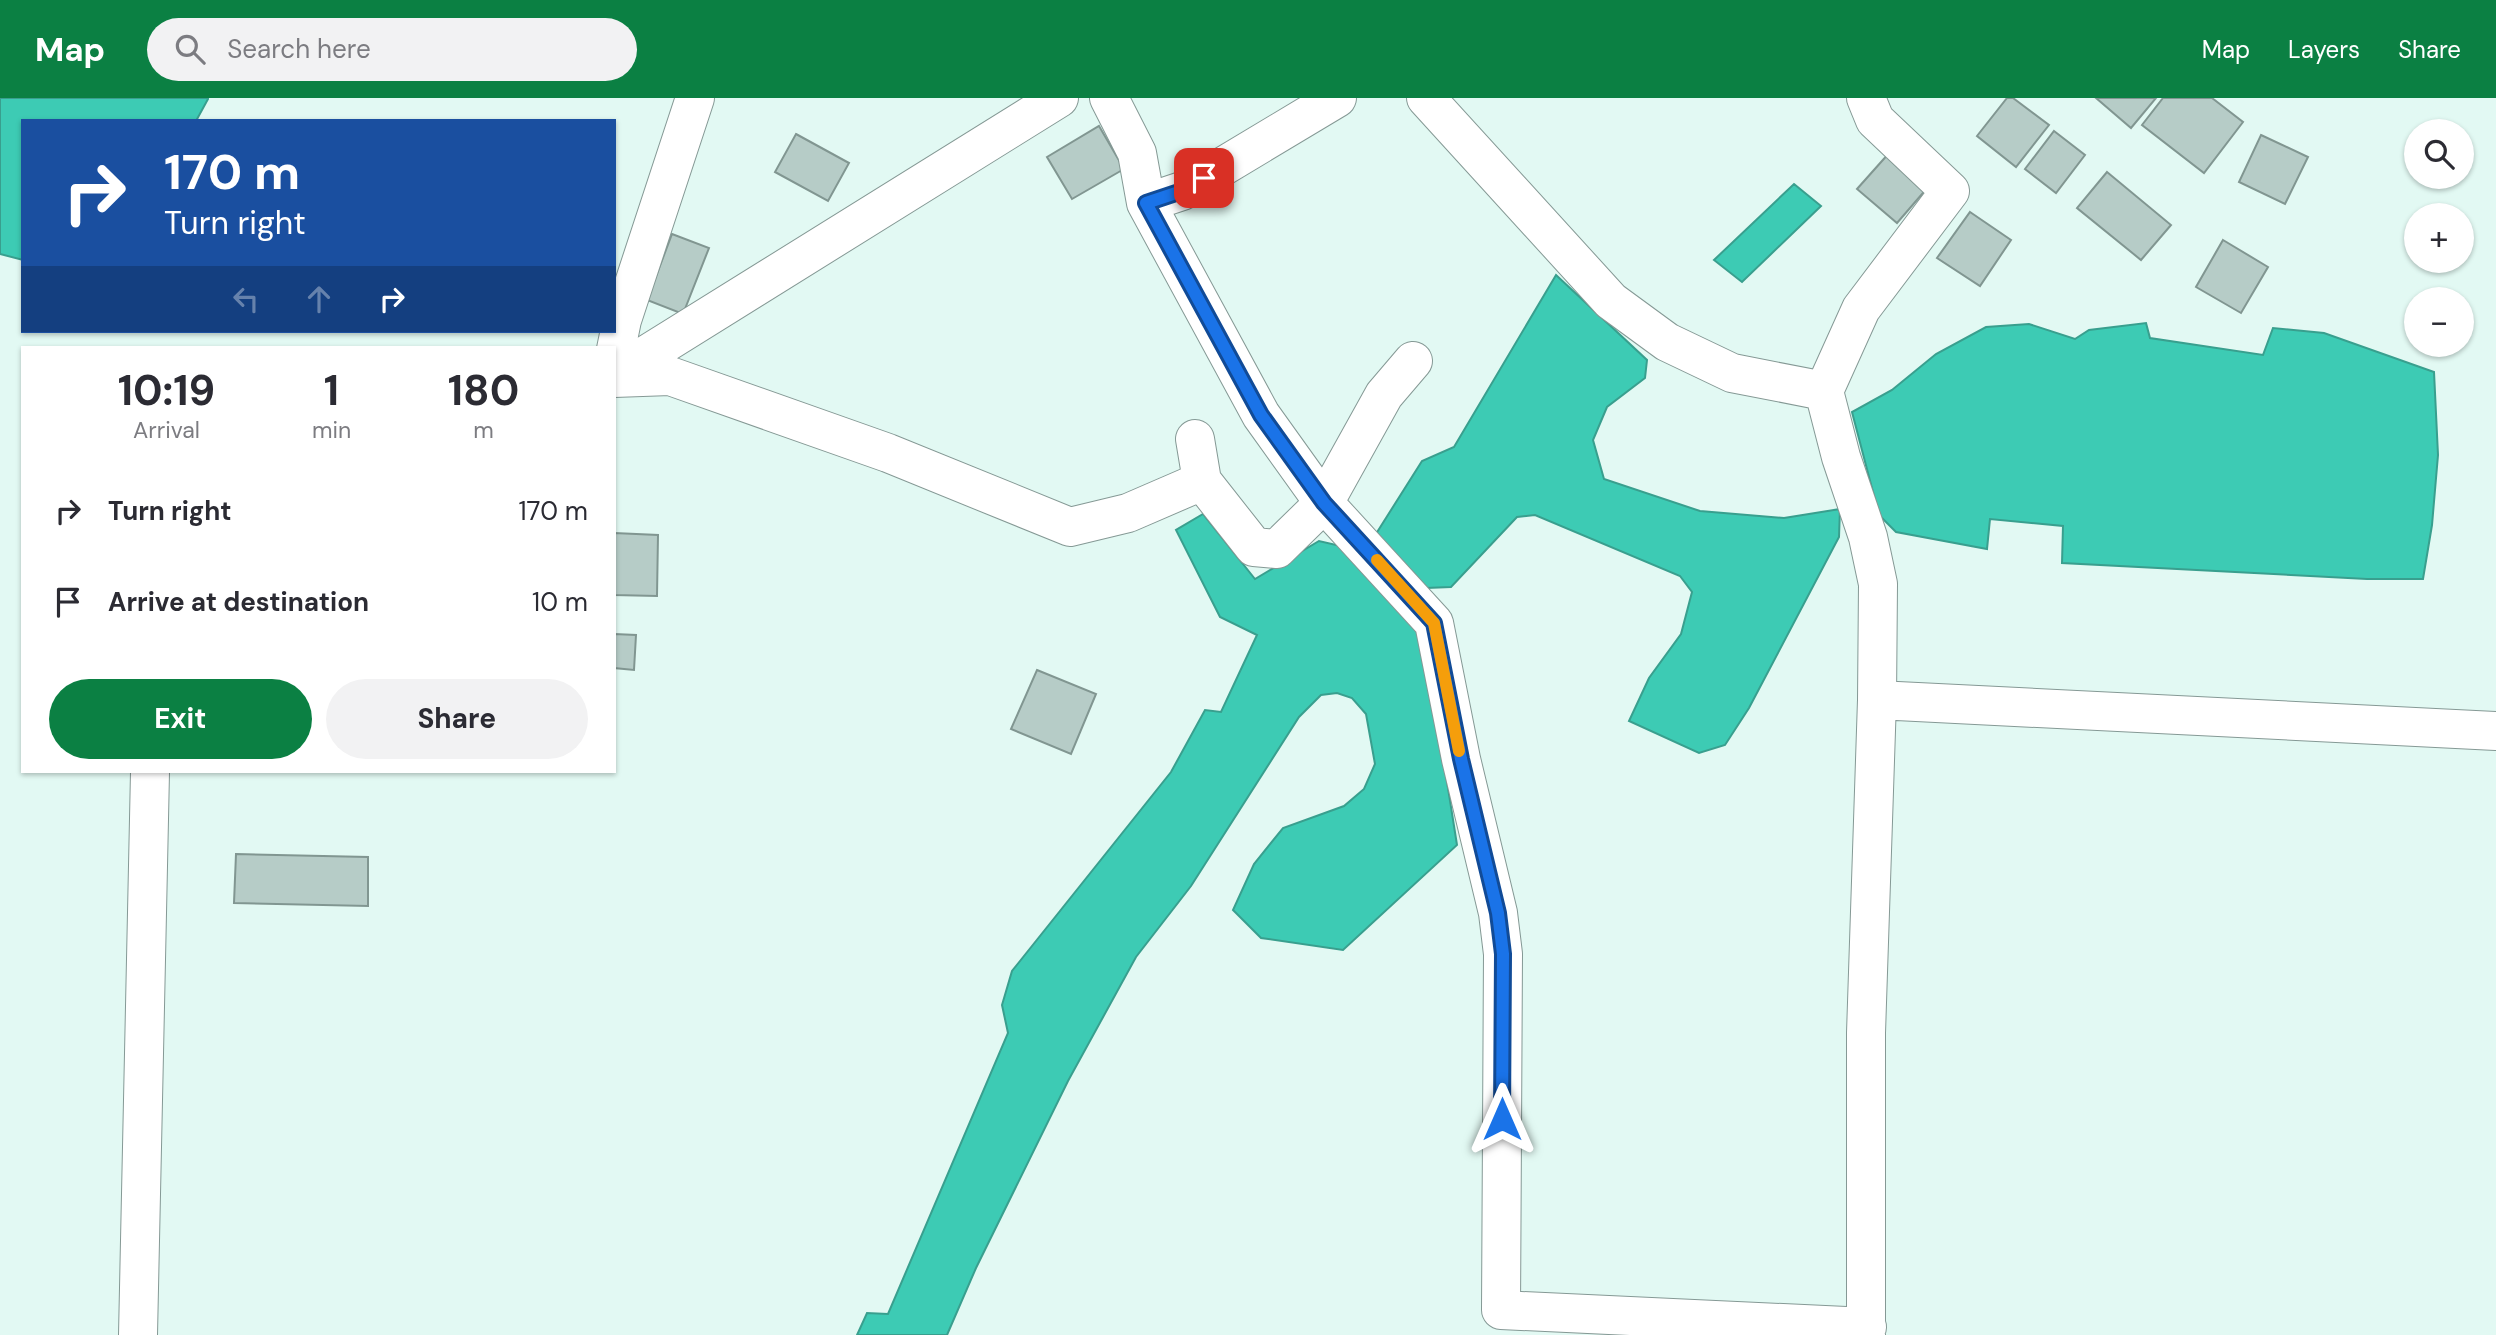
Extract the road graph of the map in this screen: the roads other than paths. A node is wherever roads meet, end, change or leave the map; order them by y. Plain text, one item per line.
1 (695, 98) edge
2 (1059, 98) edge
3 (1109, 98) edge
4 (1337, 98) edge
5 (1426, 98) edge
6 (1866, 98) edge
7 (1146, 203) junction
8 (616, 349) edge
9 (1412, 361) dead end
10 (616, 376) edge
11 (616, 377) edge
12 (1824, 391) junction
13 (1195, 439) dead end
14 (1202, 481) junction
15 (1337, 516) junction
16 (1877, 700) junction
17 (2496, 731) edge
18 (150, 773) edge
19 (1867, 1331) edge
20 (138, 1335) edge

1 - 8 street
2 - 10 street
3 - 7 street
4 - 7 street
5 - 12 street
6 - 12 street
7 - 15 street
9 - 15 street
11 - 14 street
12 - 16 street
13 - 14 street
14 - 15 street
15 - 19 street
16 - 17 street
16 - 19 street
18 - 20 street

